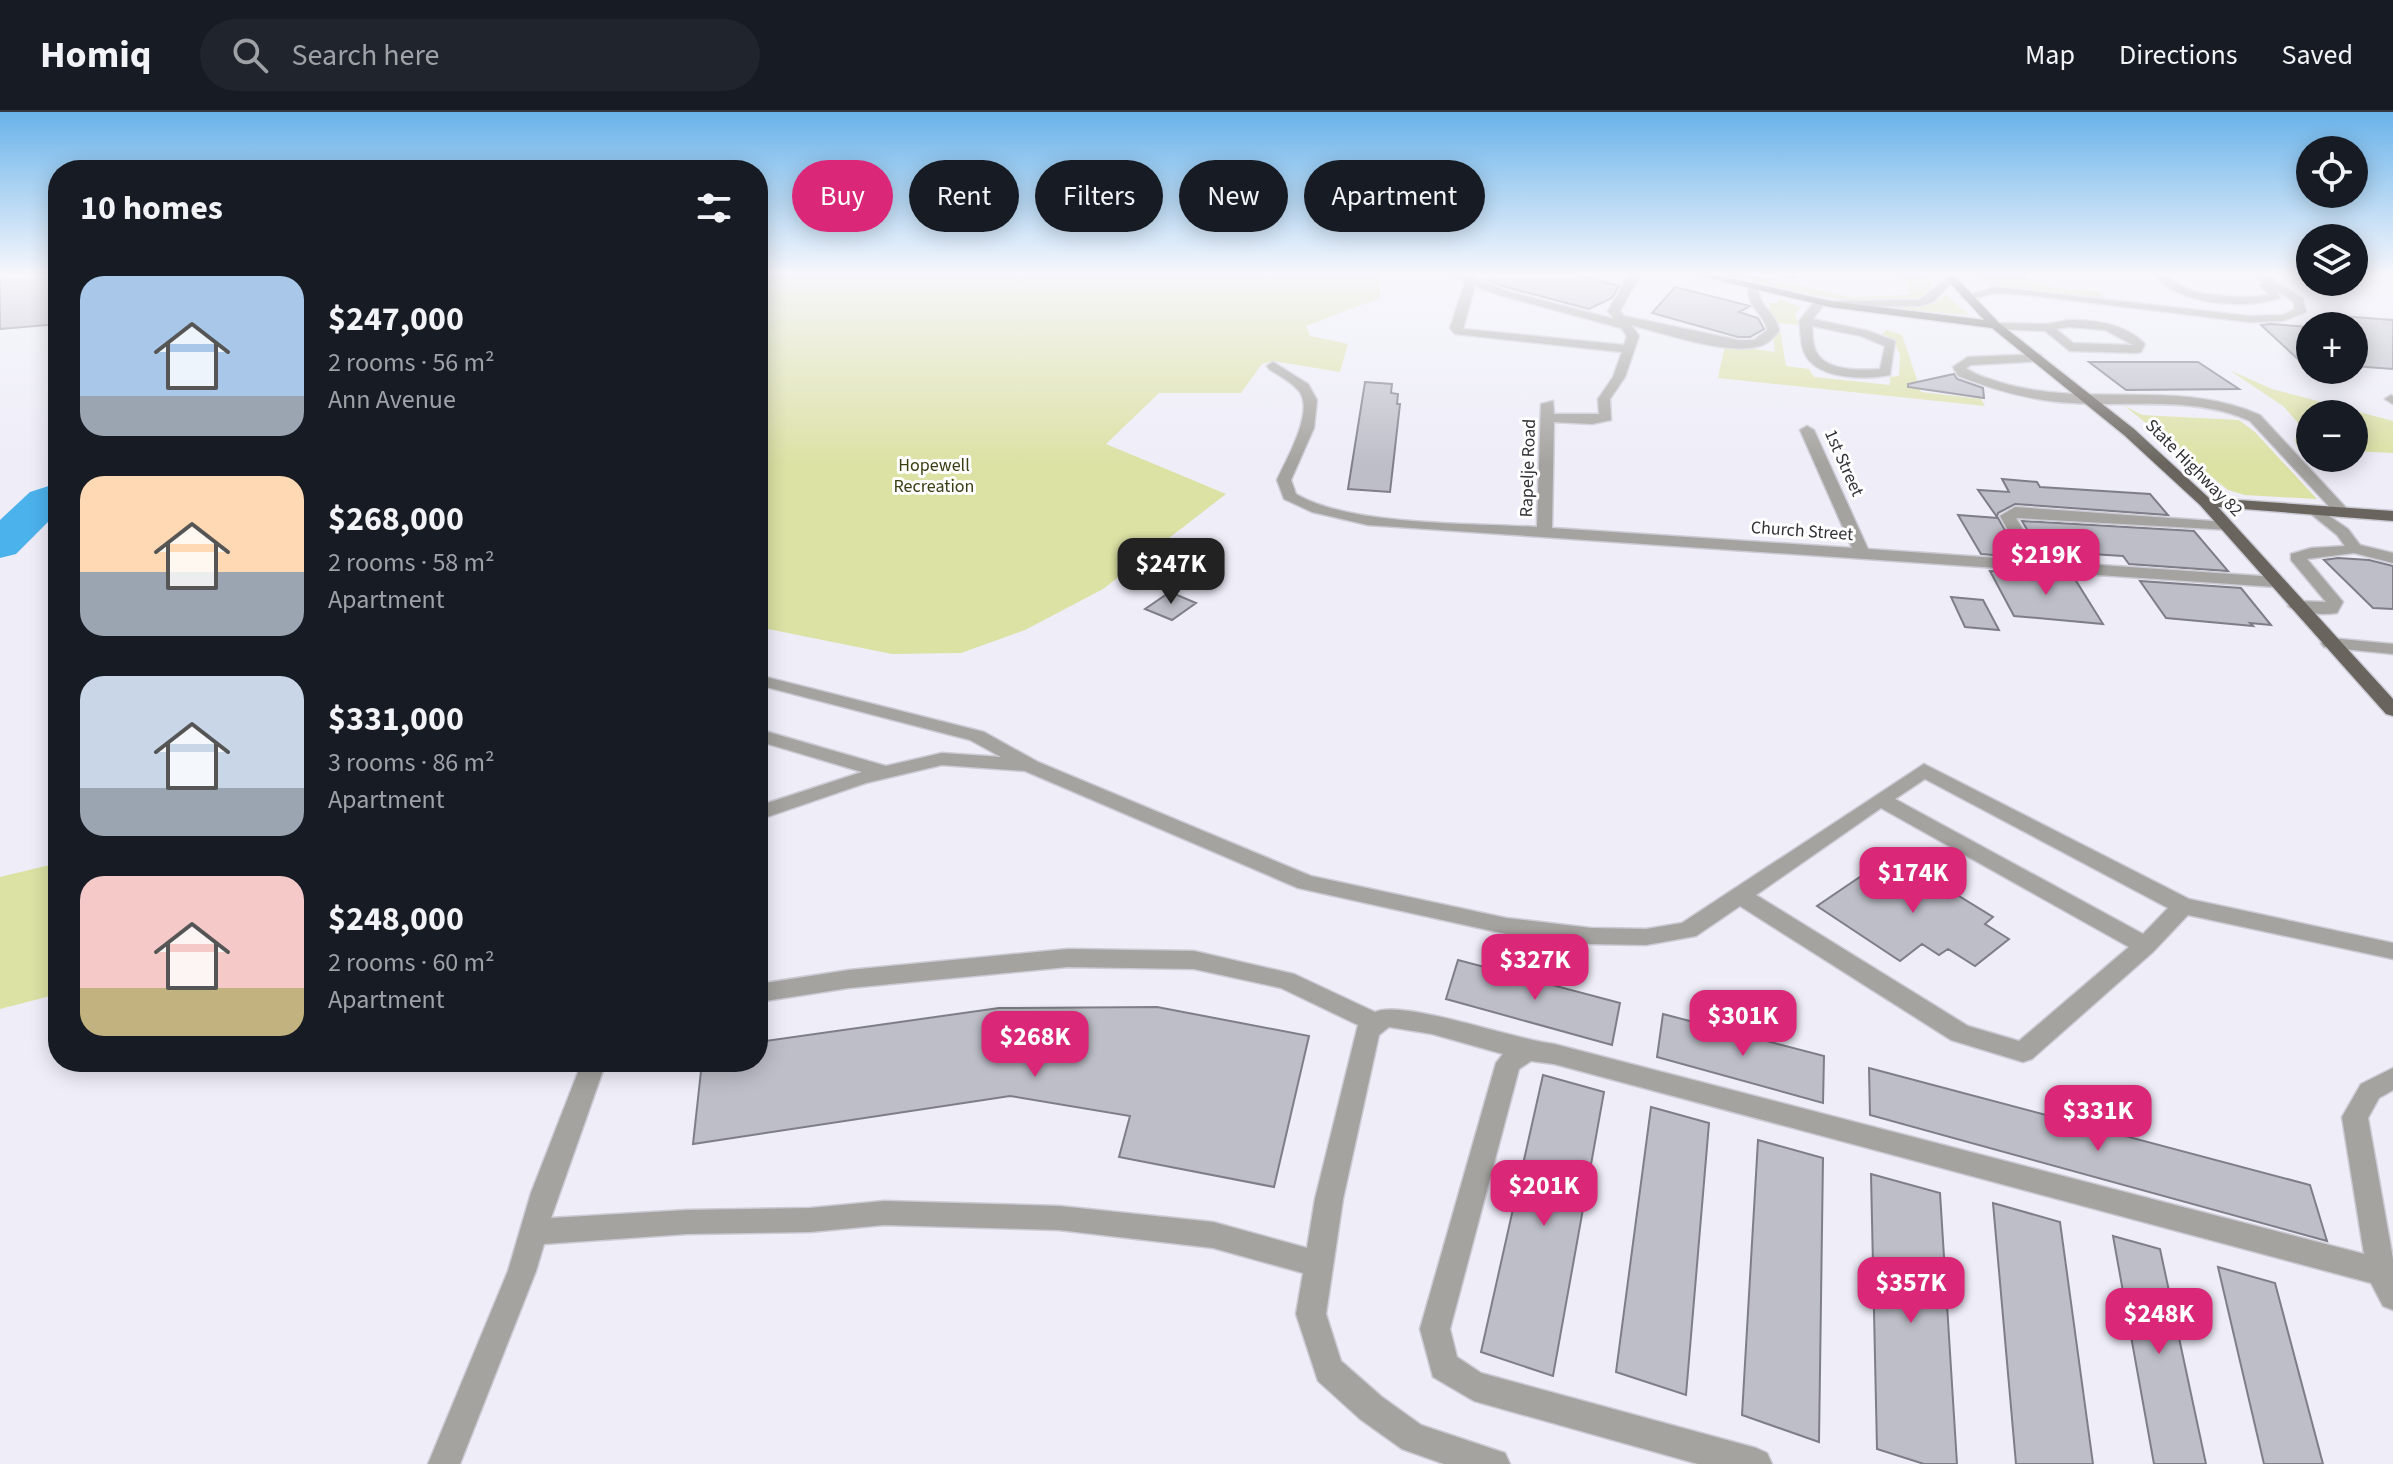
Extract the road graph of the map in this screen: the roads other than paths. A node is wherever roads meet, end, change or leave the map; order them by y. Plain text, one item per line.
1 (1510, 337) edge
2 (1633, 337) edge
3 (1707, 337) edge
4 (1767, 337) edge
5 (1808, 337) edge
6 (1874, 337) edge
7 (2010, 337) edge
8 (2059, 337) edge
9 (2132, 337) edge
10 (1629, 349) junction
11 (2037, 358) junction
12 (1273, 366) dead end
13 (2088, 400) junction
14 (1807, 430) dead end
15 (2205, 502) junction
16 (2316, 511) junction
17 (2342, 512) junction
18 (2393, 516) edge
19 (2226, 527) junction
20 (1544, 532) junction
21 (2354, 548) junction
22 (1863, 556) junction
23 (2393, 558) edge
24 (2037, 567) junction
25 (2275, 582) junction
26 (2296, 606) junction
27 (2330, 643) junction
28 (2393, 649) edge
29 (768, 683) edge
30 (2393, 709) edge
31 (768, 738) edge
32 (1031, 766) junction
33 (886, 773) junction
34 (1882, 800) junction
35 (768, 810) edge
36 (1741, 896) junction
37 (2183, 906) junction
38 (2145, 946) junction
39 (2393, 951) edge
40 (768, 991) edge
41 (1376, 1023) junction
42 (1528, 1051) junction
43 (590, 1072) edge
44 (2393, 1078) edge
45 (534, 1232) junction
46 (1319, 1264) junction
47 (2387, 1284) edge
48 (444, 1464) edge
49 (1494, 1464) edge
50 (1756, 1464) edge

1 - 10 street
2 - 10 street
3 - 4 street
5 - 6 street
7 - 11 main road, State Highway 82
8 - 9 street
10 - 20 street, Rapelje Road
11 - 13 main road, State Highway 82
11 - 13 street
12 - 20 street, Church Street
13 - 15 main road, State Highway 82
13 - 17 street
14 - 22 street, 1st Street
15 - 16 main road
15 - 19 main road, State Highway 82
16 - 17 main road
16 - 21 street
17 - 18 main road
19 - 24 street
19 - 25 main road, State Highway 82
20 - 22 street, Church Street
21 - 23 street
21 - 26 street
22 - 24 street, Church Street
24 - 25 street, Church Street
25 - 26 main road, State Highway 82
26 - 27 main road, State Highway 82
27 - 28 street
27 - 30 main road, State Highway 82
29 - 32 street
31 - 33 street
32 - 33 street
32 - 36 street
33 - 35 street
34 - 36 street
34 - 37 street
34 - 38 street
36 - 38 street
37 - 38 street
37 - 39 street
40 - 41 street
41 - 42 street
41 - 46 street
42 - 47 street
42 - 50 street
43 - 45 street
44 - 47 street
45 - 46 street
45 - 48 street
46 - 49 street

